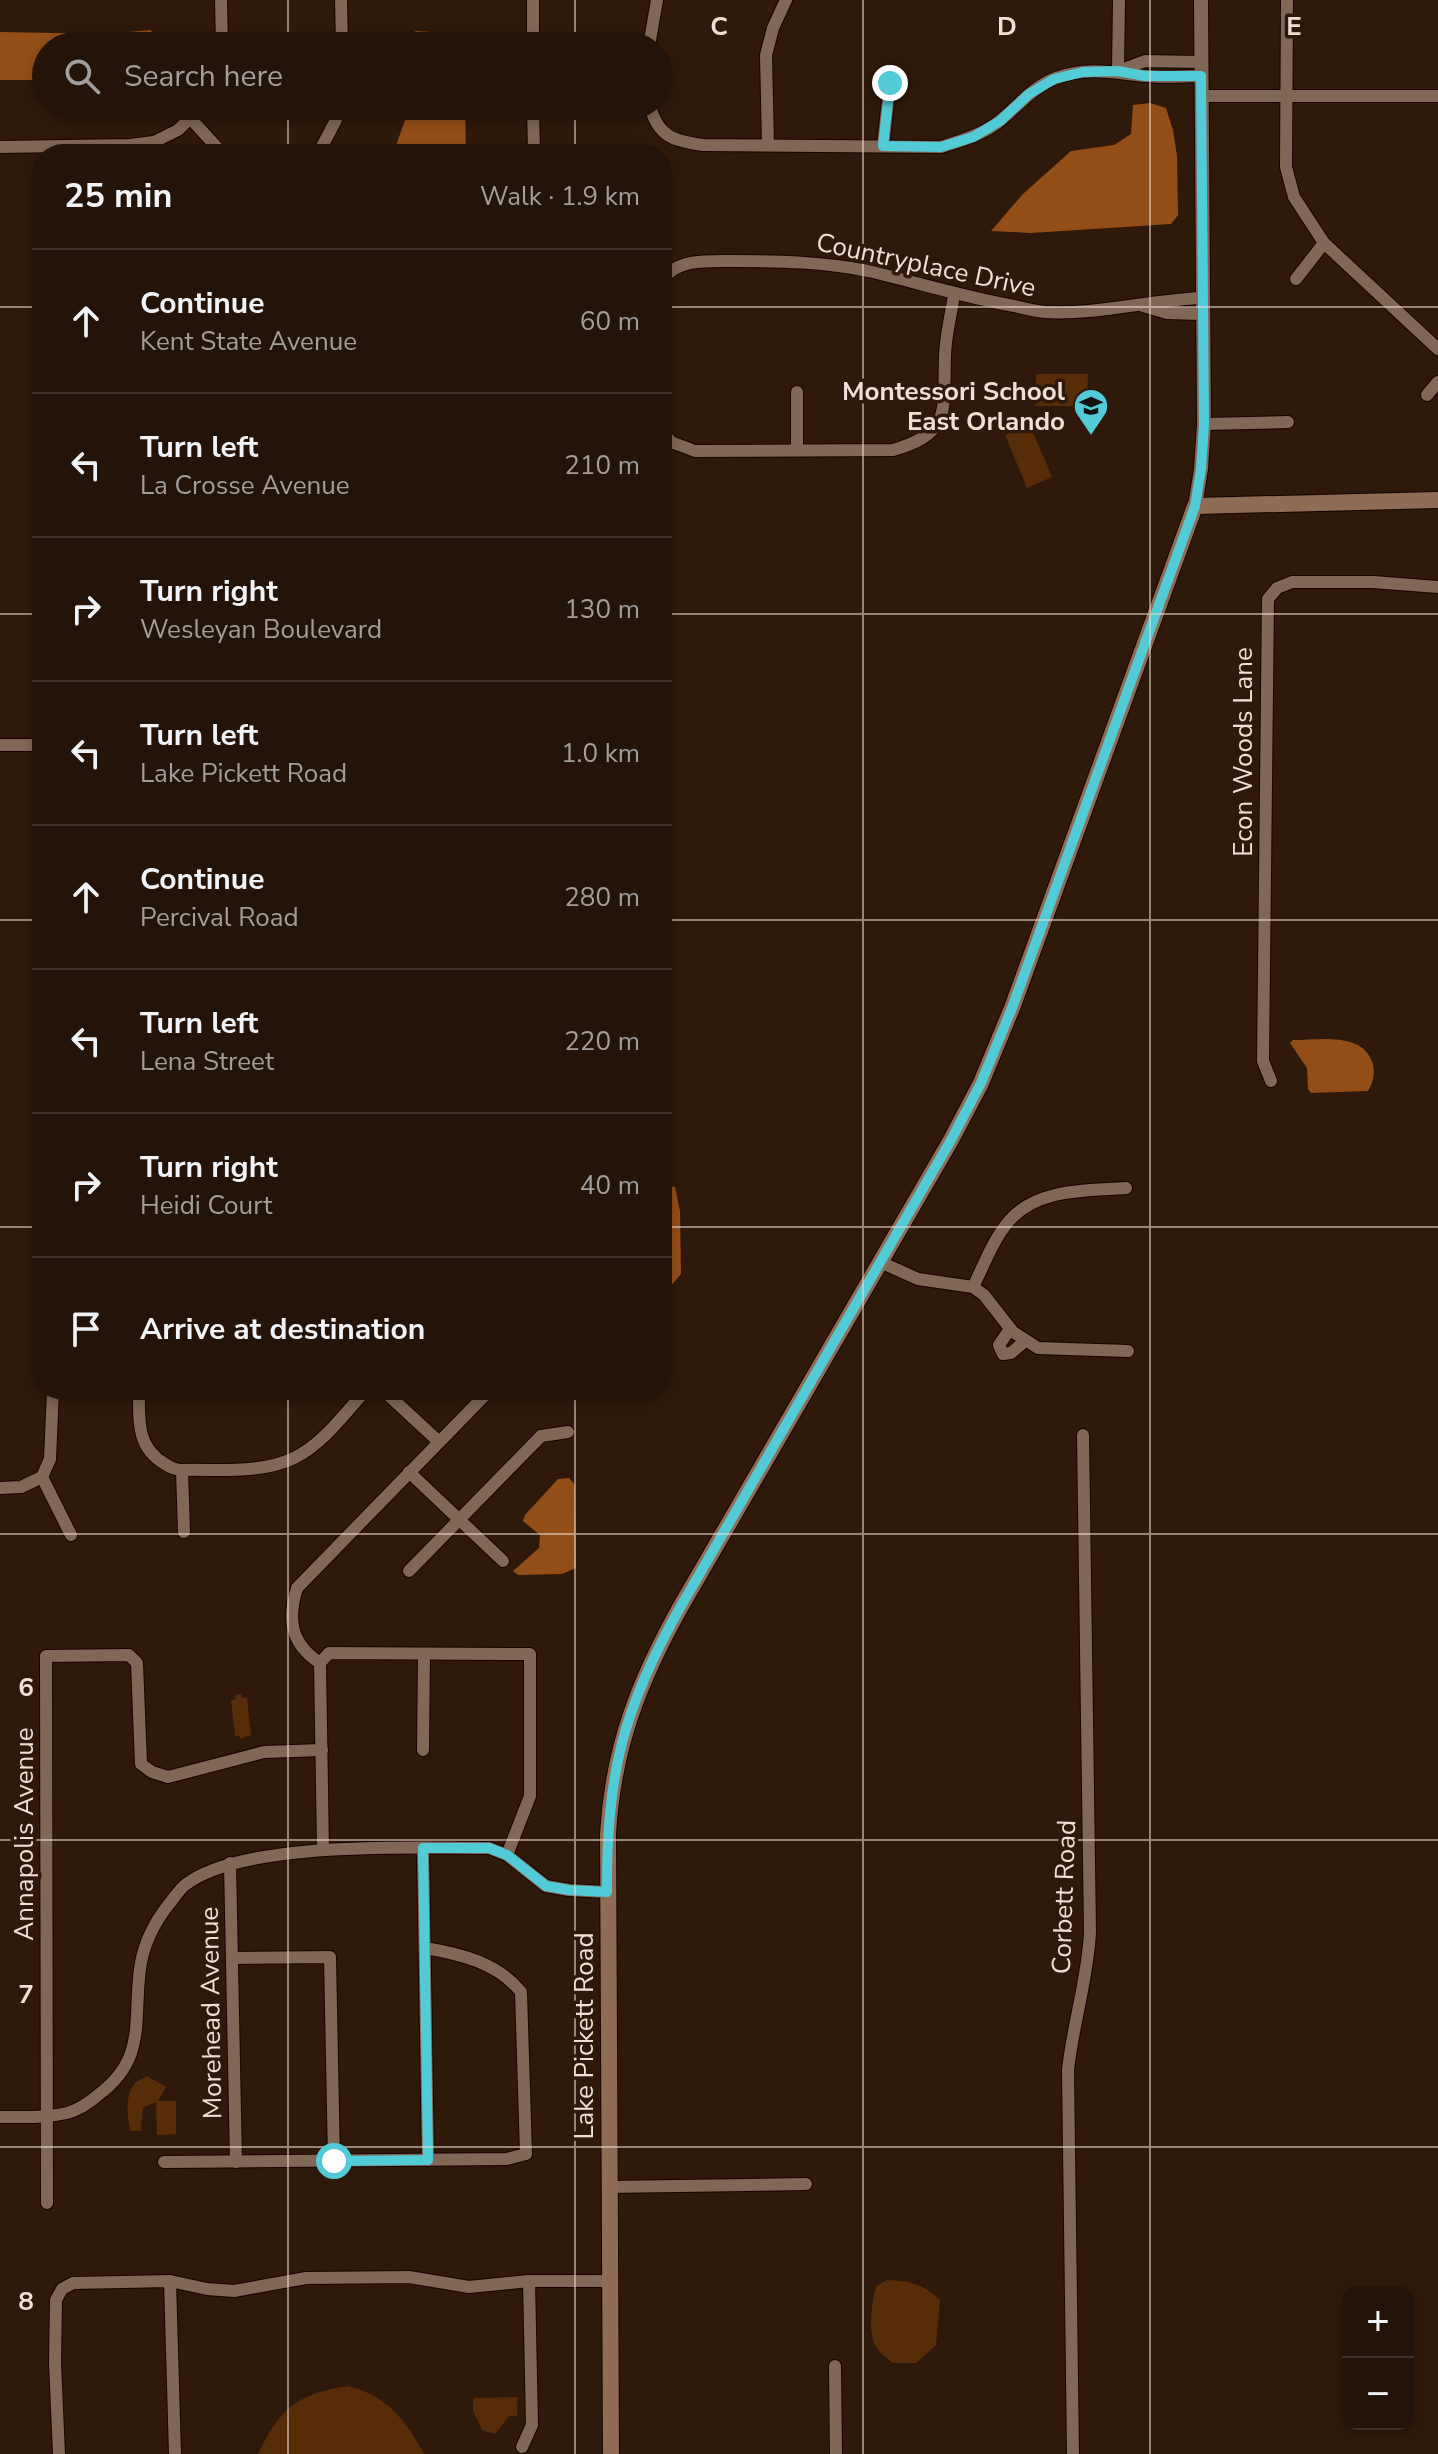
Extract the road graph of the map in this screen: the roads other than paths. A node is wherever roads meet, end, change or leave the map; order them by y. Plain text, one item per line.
1 (221, 0) edge
2 (341, 0) edge
3 (533, 0) edge
4 (657, 0) edge
5 (786, 0) edge
6 (1119, 0) edge
7 (1201, 0) edge
8 (1287, 0) edge
9 (222, 32) edge
10 (342, 32) edge
11 (533, 32) edge
12 (651, 32) edge
13 (1201, 69) junction
14 (1118, 71) junction
15 (890, 83) dead end
16 (1202, 96) junction
17 (1438, 96) edge
18 (1288, 97) junction
19 (189, 120) edge
20 (192, 120) edge
21 (336, 120) edge
22 (533, 120) edge
23 (655, 120) edge
24 (138, 144) edge
25 (214, 144) edge
26 (323, 144) edge
27 (534, 144) edge
28 (768, 145) junction
29 (883, 146) junction
30 (0, 147) edge
31 (32, 149) edge
32 (1324, 243) junction
33 (672, 269) edge
34 (1296, 279) dead end
35 (954, 295) junction
36 (1202, 306) junction
37 (1438, 349) edge
38 (1438, 382) edge
39 (797, 392) dead end
40 (1427, 395) dead end
41 (1288, 422) dead end
42 (1204, 424) junction
43 (672, 442) edge
44 (797, 449) junction
45 (1438, 500) edge
46 (1195, 506) junction
47 (1438, 587) edge
48 (0, 745) edge
49 (32, 745) edge
50 (1271, 1081) dead end
51 (1126, 1188) dead end
52 (880, 1262) junction
53 (973, 1287) junction
54 (1010, 1329) junction
55 (1025, 1341) junction
56 (1128, 1351) dead end
57 (53, 1400) edge
58 (139, 1400) edge
59 (357, 1400) edge
60 (394, 1400) edge
61 (480, 1400) edge
62 (568, 1432) dead end
63 (1083, 1435) dead end
64 (438, 1441) junction
65 (182, 1470) junction
66 (409, 1472) junction
67 (42, 1477) junction
68 (0, 1488) edge
69 (460, 1520) junction
70 (184, 1532) dead end
71 (71, 1535) dead end
72 (503, 1561) dead end
73 (409, 1571) dead end
74 (424, 1654) junction
75 (320, 1663) junction
76 (322, 1750) junction
77 (423, 1750) dead end
78 (423, 1848) junction
79 (323, 1850) junction
80 (507, 1855) junction
81 (230, 1863) junction
82 (607, 1892) junction
83 (425, 1948) junction
84 (233, 1958) junction
85 (0, 2117) edge
86 (47, 2117) junction
87 (428, 2160) junction
88 (334, 2161) junction
89 (164, 2162) dead end
90 (236, 2162) junction
91 (806, 2184) dead end
92 (609, 2187) junction
93 (47, 2203) dead end
94 (170, 2281) junction
95 (529, 2281) junction
96 (610, 2281) junction
97 (835, 2366) dead end
98 (522, 2447) dead end
99 (59, 2454) edge
100 (175, 2454) edge
101 (611, 2454) edge
102 (836, 2454) edge
103 (1073, 2454) edge

1 - 9 street
2 - 10 street
3 - 11 street
4 - 12 street
5 - 28 street
6 - 14 street
7 - 13 street
8 - 18 street
13 - 14 street
13 - 16 street
14 - 29 street
15 - 29 street
16 - 18 street
16 - 36 street
17 - 18 street
18 - 32 street
19 - 24 street
20 - 25 street
21 - 26 street
22 - 27 street
23 - 28 street
28 - 29 street
30 - 31 street
32 - 34 street
32 - 37 street
33 - 35 street, Countryplace Drive
35 - 36 street, Countryplace Drive
35 - 44 street
36 - 42 street
38 - 40 street
39 - 44 street
41 - 42 street
42 - 46 street
43 - 44 street
45 - 46 main road
46 - 52 main road, Lake Pickett Road
47 - 50 street, Econ Woods Lane
48 - 49 street
51 - 53 street
52 - 53 street
52 - 82 main road, Lake Pickett Road
53 - 54 street
54 - 55 street
54 - 55 street
55 - 56 street
57 - 67 street
58 - 65 street
59 - 65 street
60 - 64 street
61 - 64 street
62 - 69 street
63 - 103 street, Corbett Road
64 - 66 street
65 - 70 street
66 - 69 street
66 - 75 street
67 - 68 street
67 - 71 street
69 - 72 street
69 - 73 street
74 - 75 street
74 - 77 street
74 - 80 street
75 - 76 street
76 - 79 street
76 - 86 street, Annapolis Avenue
78 - 79 street
78 - 80 street
78 - 83 street
79 - 81 street
80 - 82 street
81 - 84 street, Morehead Avenue
81 - 86 street
82 - 92 main road, Lake Pickett Road
83 - 87 street
83 - 87 street
84 - 88 street
84 - 90 street, Morehead Avenue
85 - 86 street
86 - 93 street, Annapolis Avenue
87 - 88 street
88 - 90 street
89 - 90 street
91 - 92 street
92 - 96 main road, Lake Pickett Road
94 - 95 street
94 - 99 street
94 - 100 street
95 - 96 street
95 - 98 street
96 - 101 main road, Lake Pickett Road
97 - 102 street

